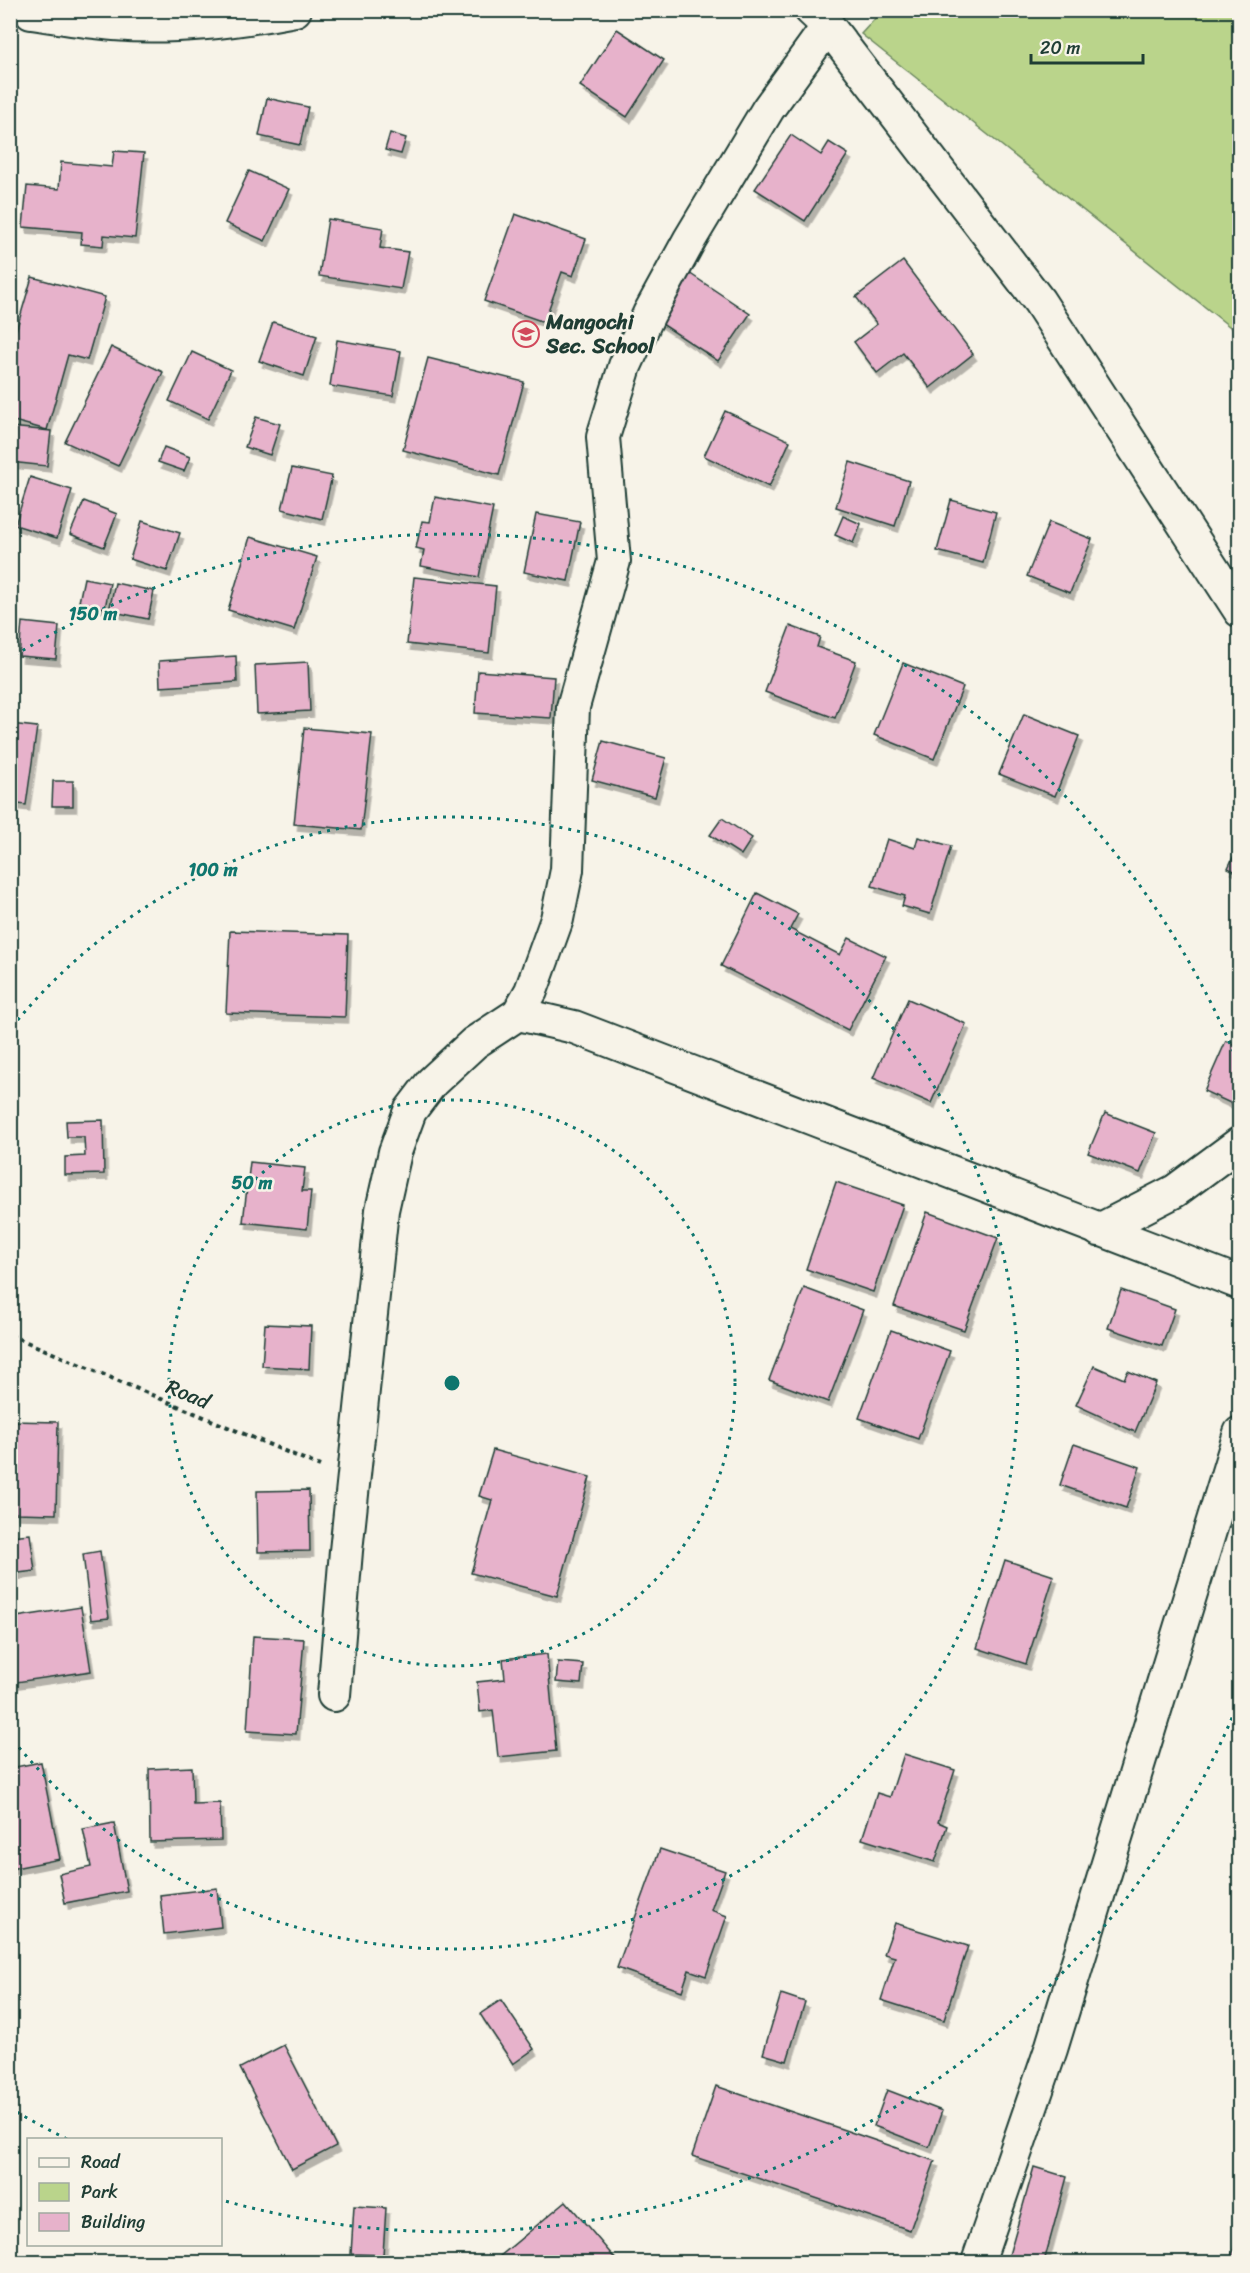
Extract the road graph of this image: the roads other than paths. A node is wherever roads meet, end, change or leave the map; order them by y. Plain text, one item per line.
1 (295, 10) edge
2 (32, 13) dead end
3 (819, 18) edge
4 (1239, 611) edge
5 (518, 1014) junction
6 (1239, 1143) edge
7 (1099, 1230) junction
8 (1239, 1283) edge
9 (1239, 1433) edge
10 (334, 1695) dead end
11 (978, 2262) edge

1 - 2 street
3 - 4 street
3 - 5 street
5 - 7 street
5 - 10 street
6 - 7 street
7 - 8 street
9 - 11 street

